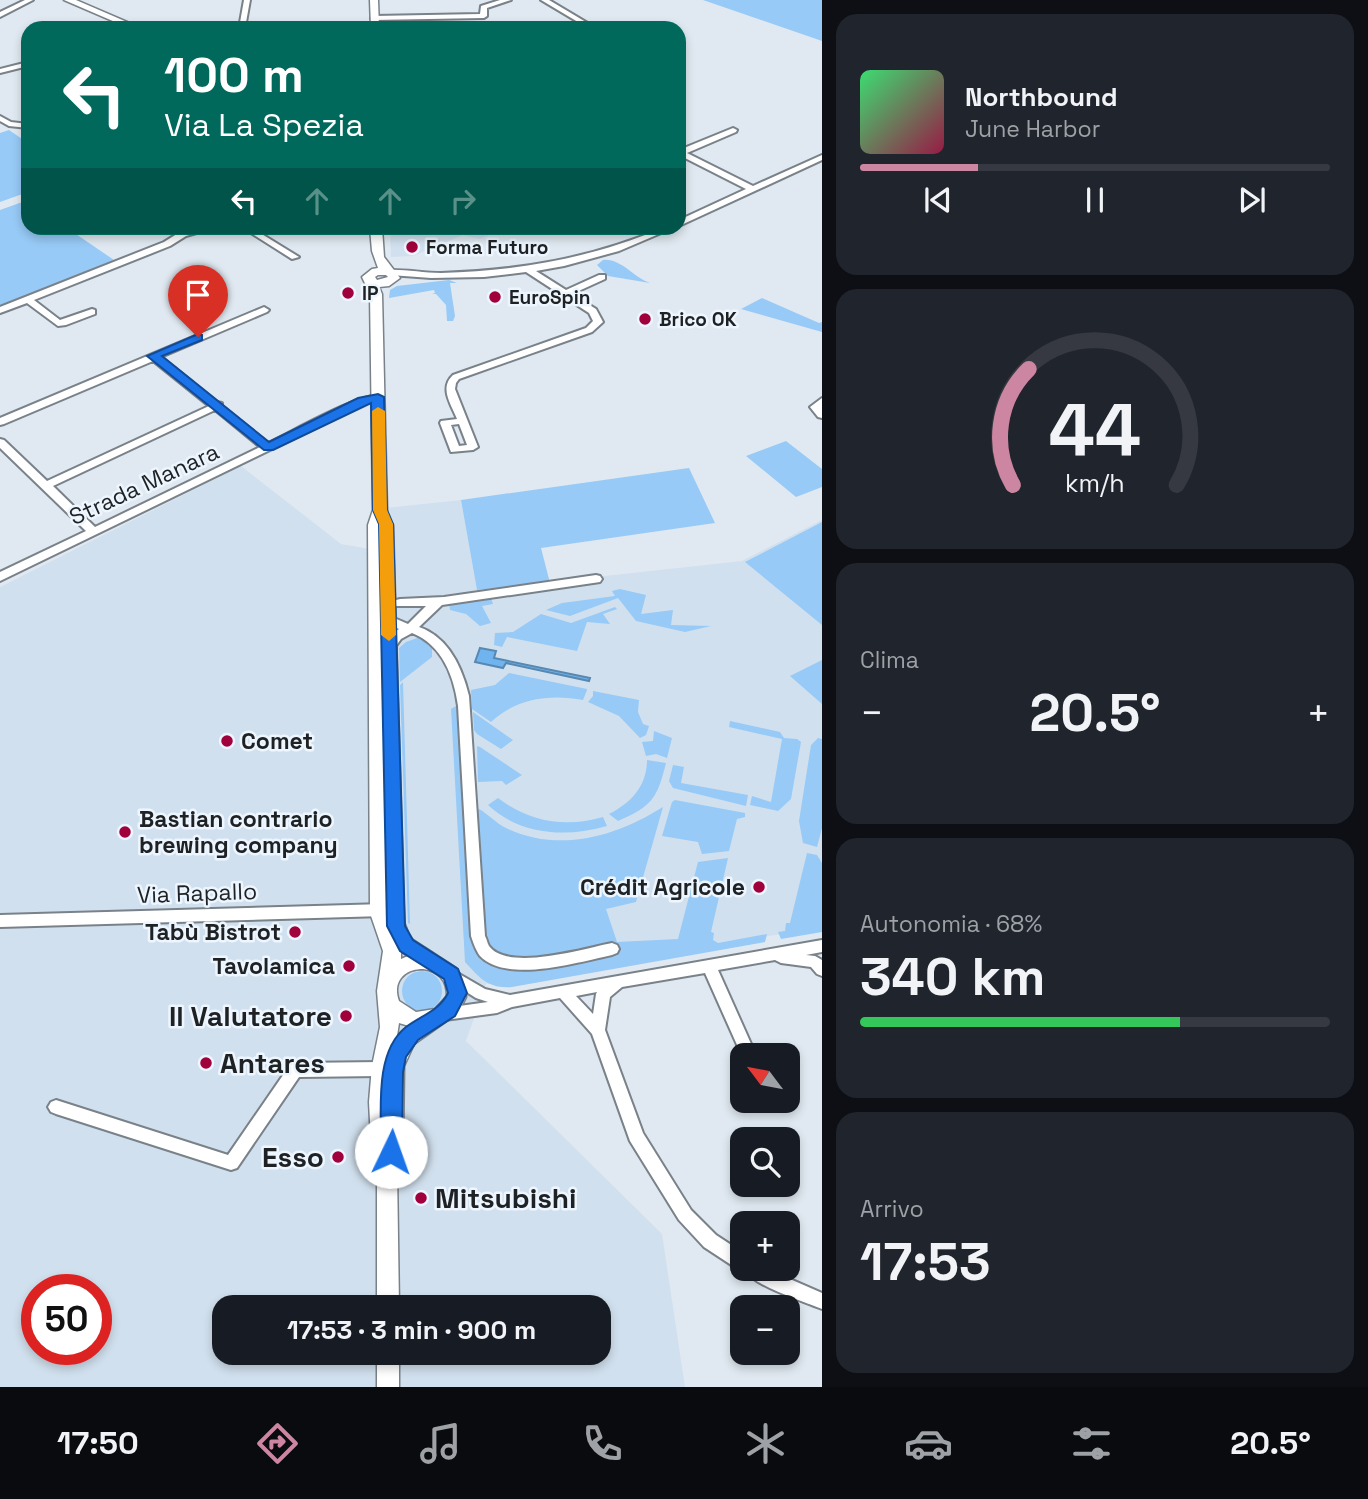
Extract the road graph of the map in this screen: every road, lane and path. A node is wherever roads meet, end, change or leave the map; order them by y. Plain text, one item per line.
1 (30, 0) edge
2 (68, 0) edge
3 (247, 0) edge
4 (374, 0) edge
5 (508, 0) edge
6 (544, 0) edge
7 (79, 2) edge
8 (0, 15) edge
9 (452, 17) junction
10 (121, 21) edge
11 (243, 21) edge
12 (375, 21) edge
13 (401, 21) edge
14 (452, 21) edge
15 (581, 21) edge
16 (21, 66) edge
17 (0, 71) edge
18 (3, 120) edge
19 (21, 124) edge
20 (733, 130) dead end
21 (686, 150) edge
22 (686, 155) edge
23 (822, 157) edge
24 (753, 188) junction
25 (686, 220) edge
26 (177, 235) edge
27 (259, 235) edge
28 (376, 235) edge
29 (651, 235) edge
30 (377, 250) junction
31 (295, 257) dead end
32 (530, 271) junction
33 (389, 276) junction
34 (371, 277) junction
35 (602, 277) dead end
36 (566, 293) junction
37 (376, 295) junction
38 (28, 299) junction
39 (0, 310) edge
40 (264, 310) dead end
41 (92, 312) dead end
42 (153, 356) junction
43 (822, 401) edge
44 (378, 403) junction
45 (218, 405) junction
46 (822, 415) edge
47 (463, 421) dead end
48 (0, 422) edge
49 (0, 442) edge
50 (268, 448) junction
51 (46, 486) junction
52 (93, 531) junction
53 (0, 576) edge
54 (596, 579) dead end
55 (382, 591) junction
56 (446, 601) joint
57 (409, 620) junction
58 (383, 649) junction
59 (383, 797) junction
60 (387, 910) junction
61 (0, 921) edge
62 (822, 946) edge
63 (612, 949) dead end
64 (770, 955) junction
65 (434, 963) junction
66 (709, 966) junction
67 (822, 970) edge
68 (452, 975) junction
69 (622, 981) junction
70 (388, 988) junction
71 (563, 992) junction
72 (510, 1001) junction
73 (440, 1016) junction
74 (598, 1030) junction
75 (744, 1043) edge
76 (382, 1069) junction
77 (56, 1107) dead end
78 (387, 1172) junction
79 (730, 1254) edge
80 (773, 1281) edge
81 (388, 1295) edge
82 (822, 1301) edge
83 (388, 1365) edge
84 (388, 1387) edge

1 - 8 street
2 - 7 main road
3 - 11 street
4 - 12 main road
5 - 9 street
6 - 15 street
7 - 10 main road
9 - 13 street
9 - 14 street
16 - 17 street
18 - 19 street
20 - 21 street
22 - 24 street
23 - 24 street
24 - 25 street
26 - 38 street
27 - 31 street
28 - 30 main road
29 - 32 street
30 - 33 main road
30 - 34 main road
32 - 33 street
32 - 36 street
33 - 34 main road
33 - 37 main road
34 - 37 main road
35 - 36 street
36 - 47 street
37 - 44 main road
38 - 39 street
38 - 41 street
40 - 42 street
42 - 45 street
42 - 48 street
43 - 46 street
44 - 50 street, Strada Manara
44 - 55 main road
45 - 50 street
45 - 51 street
49 - 51 street
50 - 52 street, Strada Manara
51 - 52 street
52 - 53 street, Strada Manara
54 - 56 street
55 - 57 main road
55 - 58 main road
56 - 57 street
57 - 58 main road
57 - 63 street
58 - 59 main road
58 - 59 main road
59 - 60 main road
60 - 61 street, Via Rapallo
60 - 65 main road
60 - 70 main road
62 - 64 street
64 - 66 street
64 - 67 street
65 - 68 main road
65 - 70 main road
66 - 69 street
66 - 75 street
68 - 72 street
68 - 73 main road
69 - 71 street
69 - 74 street
70 - 73 main road
70 - 76 main road
71 - 72 street
71 - 74 street
72 - 73 street
73 - 78 main road
74 - 79 street
76 - 77 street
76 - 78 main road
78 - 81 main road
80 - 82 street
83 - 84 main road

